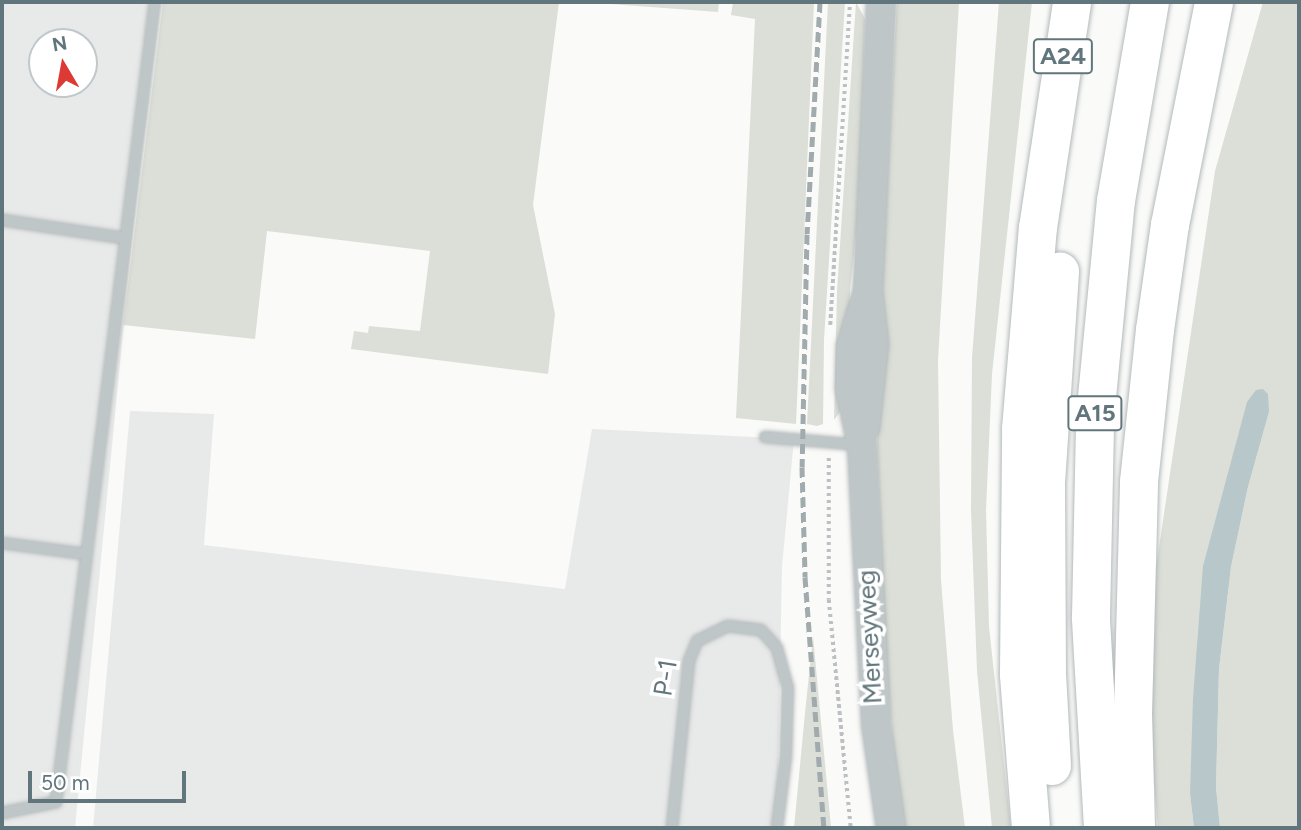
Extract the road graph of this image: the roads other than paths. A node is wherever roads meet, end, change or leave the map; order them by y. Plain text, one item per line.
1 (155, 2) edge
2 (881, 2) edge
3 (1055, 2) edge
4 (1072, 2) edge
5 (1098, 2) edge
6 (1150, 2) edge
7 (1214, 2) edge
8 (1243, 2) edge
9 (1054, 110) junction
10 (1189, 128) junction
11 (2, 220) edge
12 (124, 238) junction
13 (765, 437) dead end
14 (862, 445) junction
15 (2, 543) edge
16 (85, 554) junction
17 (2, 813) edge
18 (672, 828) edge
19 (777, 828) edge
20 (891, 828) edge
21 (1031, 828) edge
22 (1058, 828) edge
23 (1103, 828) edge
24 (1136, 828) edge

1 - 12 lane
2 - 14 street, Merseyweg
3 - 9 highway
4 - 9 highway, A24
5 - 22 highway, A15
6 - 23 highway, A15
7 - 10 highway, A15
8 - 10 highway, A15
9 - 21 highway
10 - 24 highway, A15
11 - 12 lane
12 - 16 lane
13 - 14 lane
14 - 20 street, Merseyweg
15 - 16 lane
16 - 17 lane
18 - 19 lane, P-1

